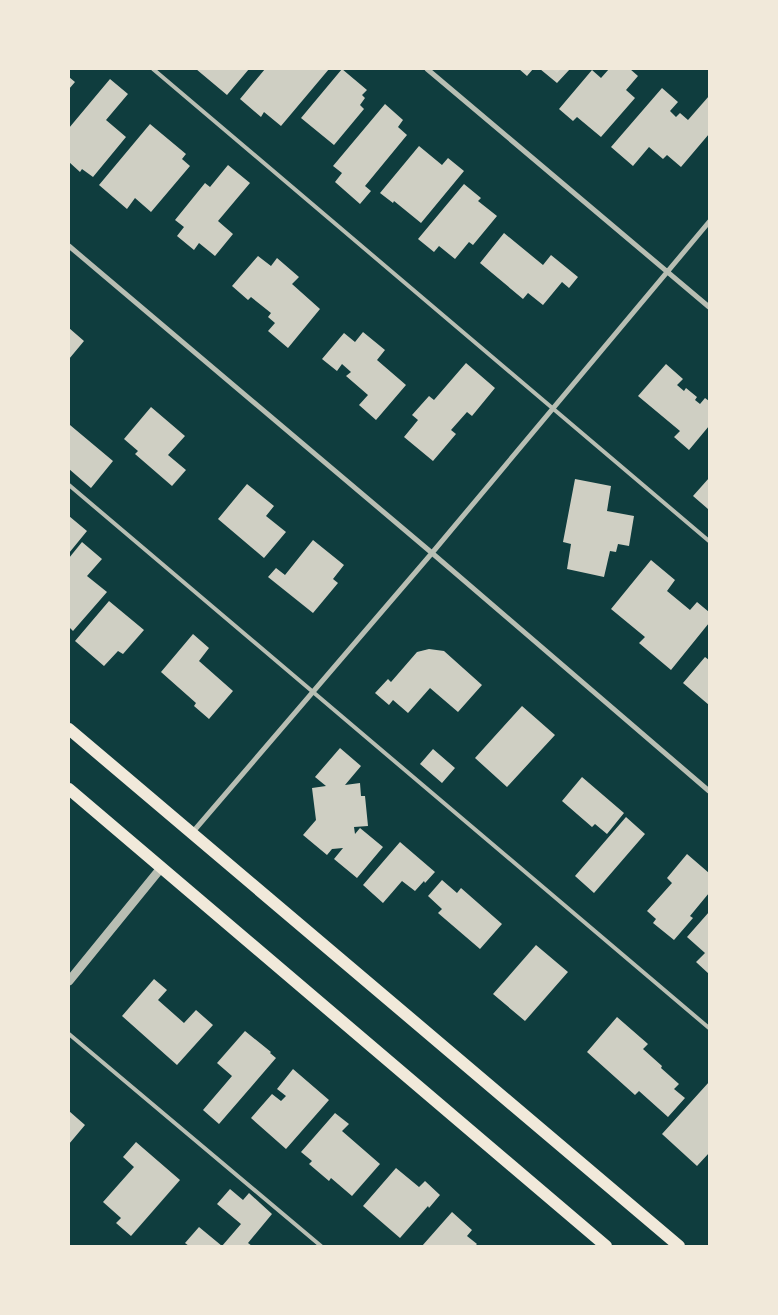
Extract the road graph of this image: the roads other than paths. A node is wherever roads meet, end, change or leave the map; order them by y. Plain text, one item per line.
1 (153, 69) edge
2 (427, 69) edge
3 (709, 222) edge
4 (69, 246) edge
5 (667, 271) junction
6 (709, 307) edge
7 (553, 408) junction
8 (69, 485) edge
9 (709, 541) edge
10 (432, 553) junction
11 (314, 692) junction
12 (69, 729) edge
13 (69, 790) edge
14 (709, 790) edge
15 (192, 834) junction
16 (161, 868) junction
17 (69, 981) edge
18 (709, 1028) edge
19 (69, 1034) edge
20 (321, 1246) edge
21 (606, 1246) edge
22 (679, 1246) edge

1 - 7 lane
2 - 5 street
3 - 5 street
4 - 10 street
5 - 6 street
5 - 7 street
7 - 9 lane
7 - 10 street
8 - 11 lane
10 - 11 street
10 - 14 street
11 - 15 street
11 - 18 lane
12 - 15 main road
13 - 16 main road
15 - 22 main road
16 - 17 street
16 - 21 main road
19 - 20 lane

